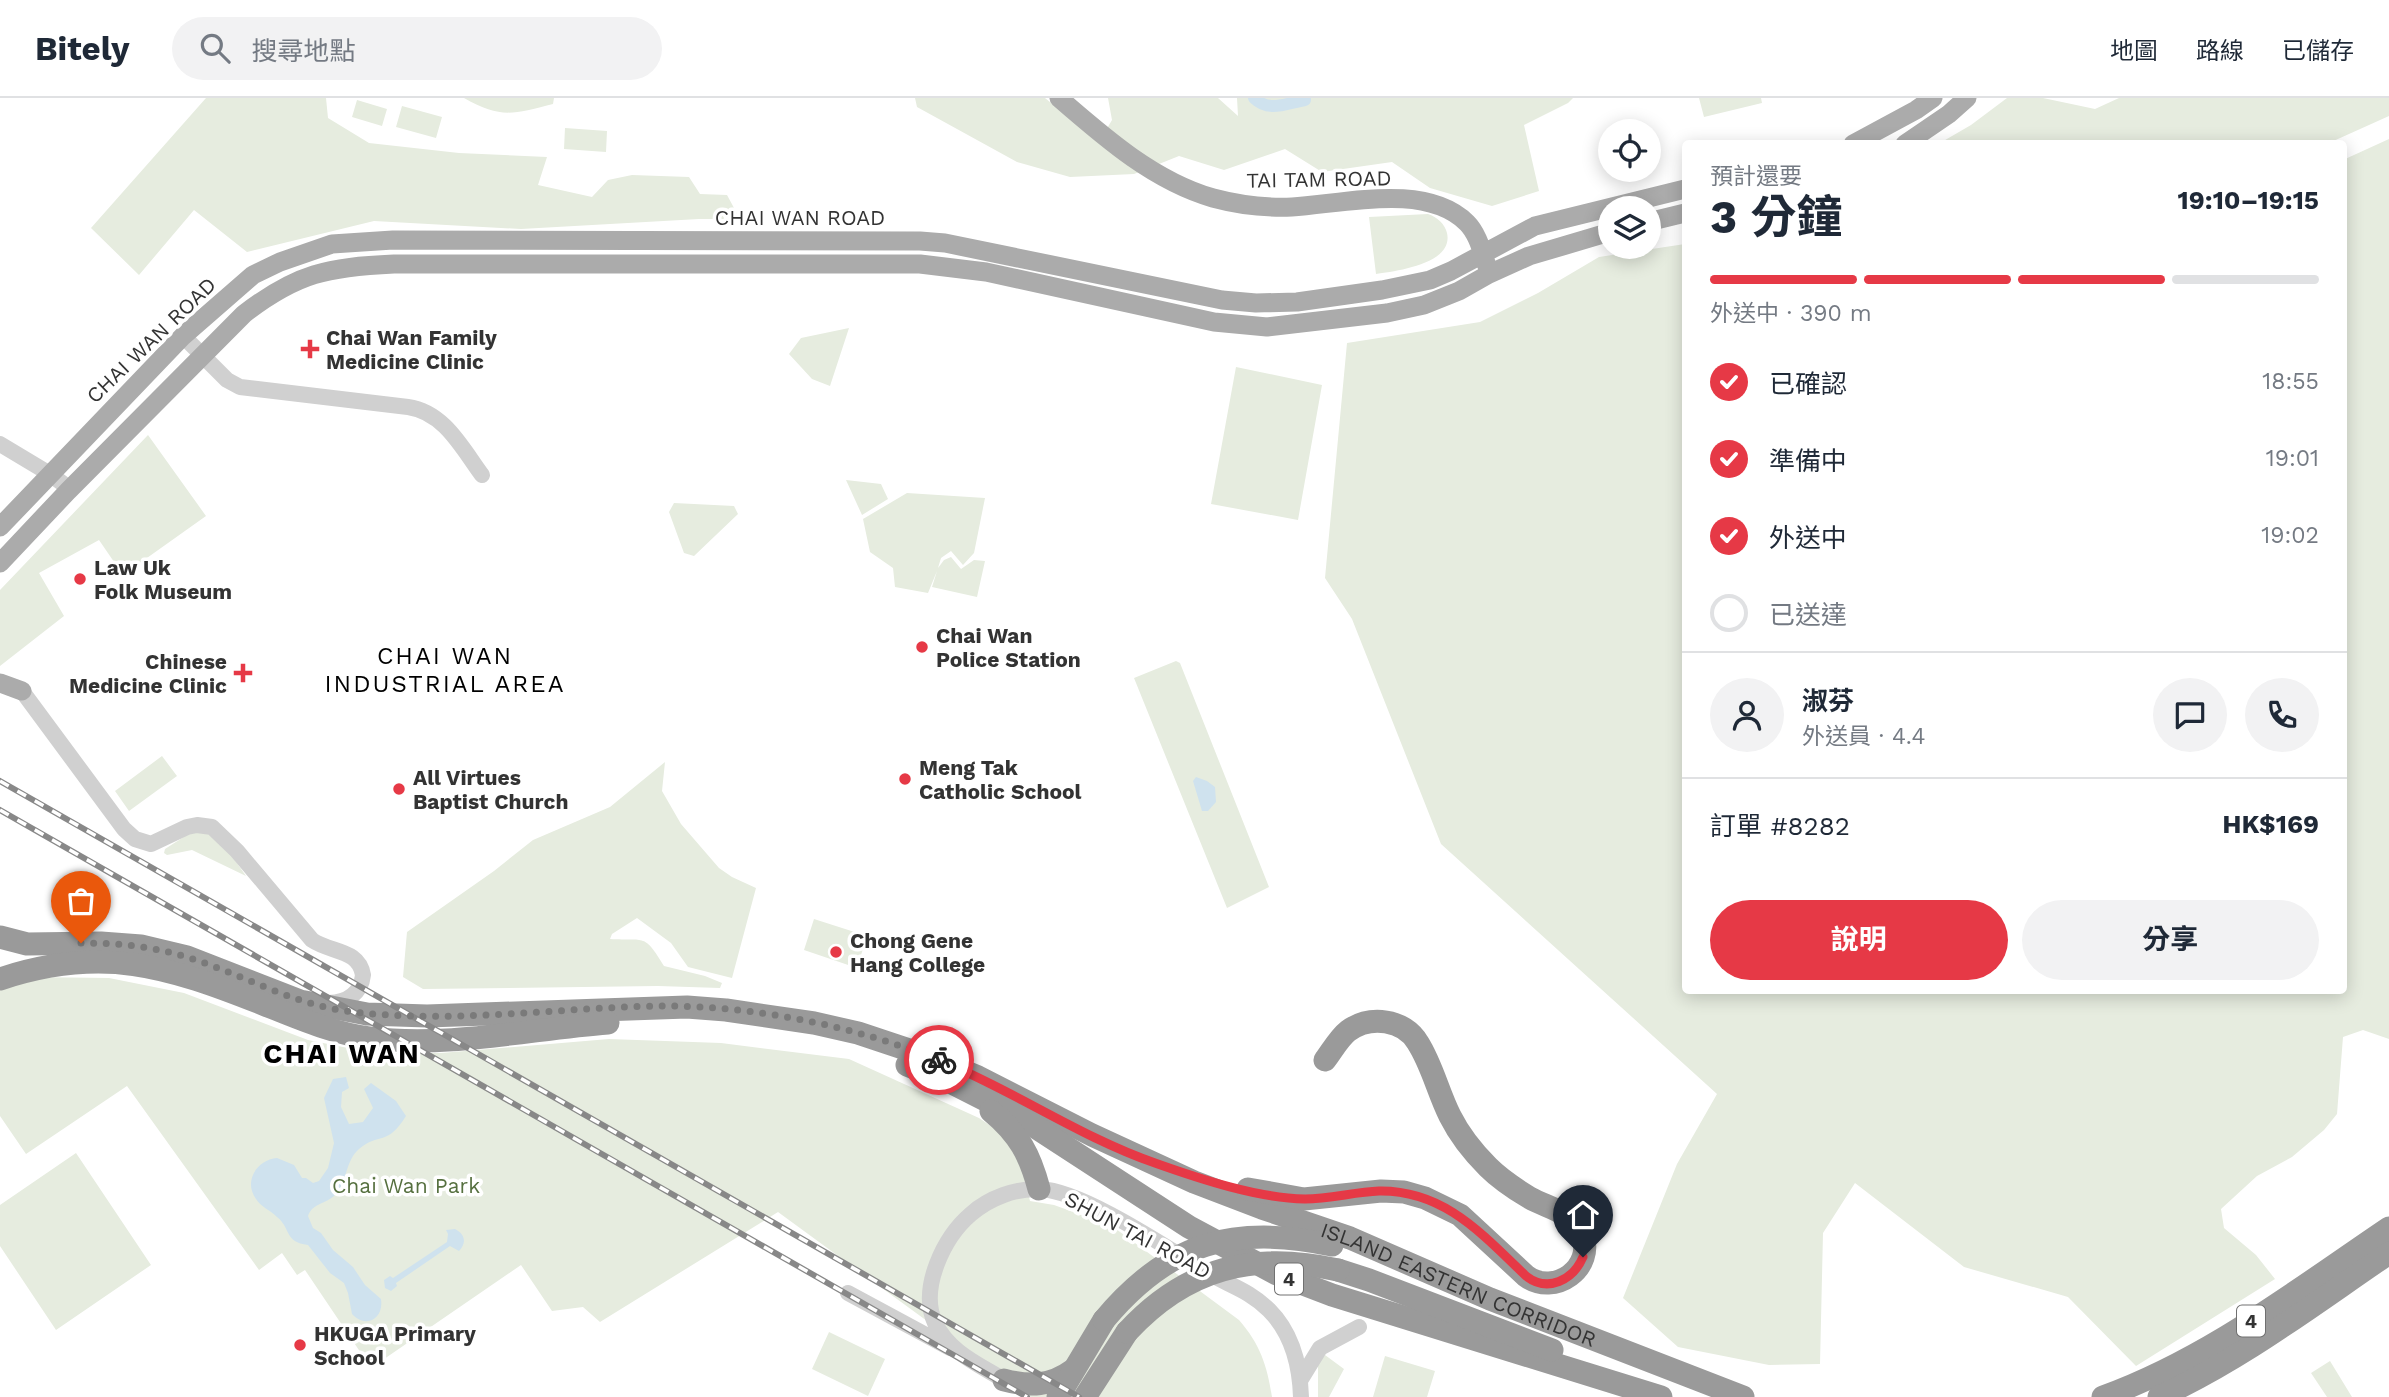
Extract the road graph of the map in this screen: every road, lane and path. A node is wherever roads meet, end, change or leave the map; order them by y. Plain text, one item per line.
1 (1059, 98) edge
2 (1933, 98) edge
3 (1967, 98) edge
4 (1861, 140) edge
5 (1911, 140) edge
6 (1682, 190) edge
7 (1682, 214) edge
8 (1661, 219) edge
9 (1598, 235) edge
10 (1483, 254) junction
11 (1489, 274) junction
12 (183, 336) junction
13 (203, 355) junction
14 (0, 444) edge
15 (51, 474) junction
16 (482, 475) dead end
17 (69, 489) junction
18 (0, 527) edge
19 (0, 563) edge
20 (0, 683) edge
21 (22, 691) joint
22 (0, 937) edge
23 (0, 979) edge
24 (300, 1001) junction
25 (1325, 1060) dead end
26 (952, 1083) junction
27 (1153, 1162) junction
28 (1040, 1189) junction
29 (2389, 1228) edge
30 (2389, 1253) edge
31 (848, 1293) dead end
32 (1490, 1299) junction
33 (1359, 1327) dead end
34 (955, 1351) junction
35 (1073, 1370) junction
36 (1301, 1379) junction
37 (1004, 1380) junction
38 (1019, 1397) edge
39 (1058, 1397) edge
40 (1085, 1397) edge
41 (1301, 1397) edge
42 (1661, 1397) edge
43 (1668, 1397) edge
44 (1743, 1397) edge
45 (2103, 1397) edge
46 (2159, 1397) edge

1 - 10 main road, TAI TAM ROAD
2 - 4 main road
3 - 5 main road
6 - 10 main road, CHAI WAN ROAD
7 - 8 main road
9 - 11 main road
10 - 11 main road, TAI TAM ROAD
10 - 12 main road, CHAI WAN ROAD
11 - 13 main road
12 - 13 street
12 - 15 main road, CHAI WAN ROAD
13 - 16 street
13 - 17 main road
14 - 15 street
15 - 17 street
15 - 18 main road, CHAI WAN ROAD
17 - 19 main road
20 - 21 main road
21 - 24 street
22 - 24 highway, ISLAND EASTERN CORRIDOR
23 - 26 highway, ISLAND EASTERN CORRIDOR / 4
24 - 27 highway, ISLAND EASTERN CORRIDOR
25 - 27 highway
26 - 28 highway
26 - 42 highway, ISLAND EASTERN CORRIDOR / 4
27 - 32 highway, ISLAND EASTERN CORRIDOR
28 - 34 street, SHUN TAI ROAD
28 - 36 street, SHUN TAI ROAD
29 - 45 highway, 4
30 - 46 highway, 4
31 - 34 street
32 - 35 highway, bridge
32 - 44 highway, ISLAND EASTERN CORRIDOR
33 - 36 street
34 - 37 street
35 - 37 highway
35 - 39 highway
36 - 41 street, SHUN TAI ROAD
37 - 38 main road
40 - 43 highway, bridge

